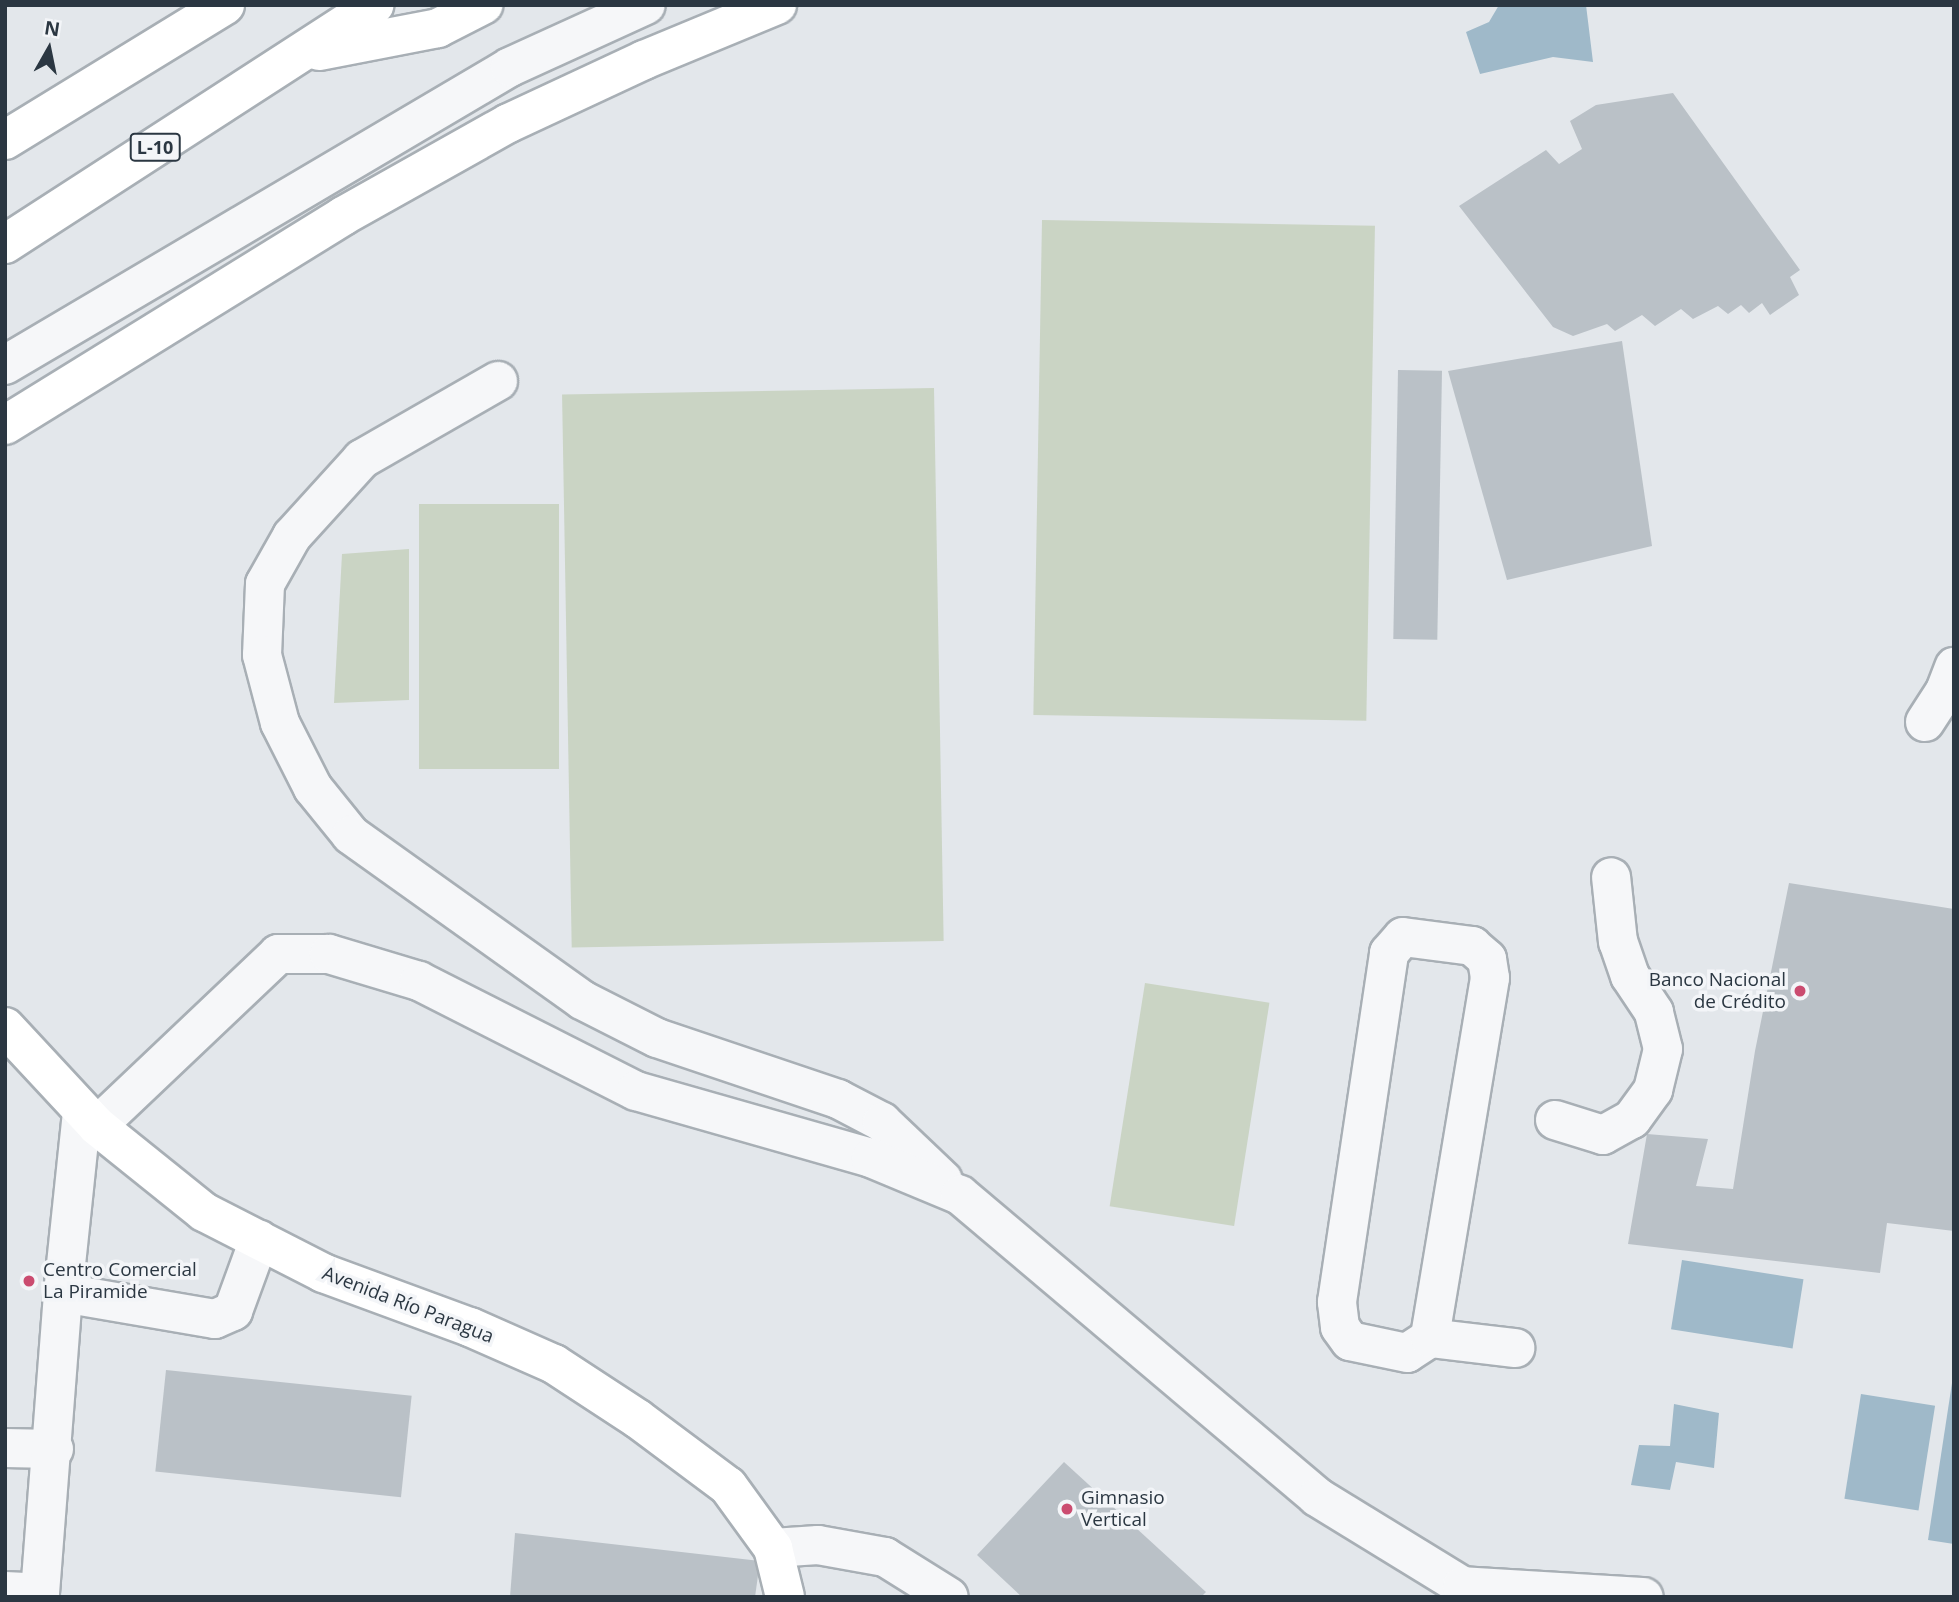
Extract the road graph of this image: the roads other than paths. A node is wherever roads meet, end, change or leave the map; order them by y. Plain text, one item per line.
1 (225, 5) edge
2 (375, 5) edge
3 (483, 5) edge
4 (646, 5) edge
5 (777, 5) edge
6 (306, 53) junction
7 (5, 140) edge
8 (5, 244) edge
9 (5, 365) edge
10 (498, 381) dead end
11 (5, 425) edge
12 (1954, 667) edge
13 (1925, 722) dead end
14 (1611, 877) dead end
15 (5, 1027) edge
16 (89, 1118) junction
17 (1555, 1120) dead end
18 (960, 1195) junction
19 (258, 1240) junction
20 (63, 1293) junction
21 (1430, 1338) junction
22 (1515, 1348) dead end
23 (5, 1448) edge
24 (54, 1449) junction
25 (773, 1548) junction
26 (5, 1591) edge
27 (785, 1597) edge
28 (949, 1597) edge
29 (1644, 1597) edge

1 - 7 main road
2 - 6 main road, L-10
3 - 6 main road
4 - 9 street
5 - 11 main road
6 - 8 main road, L-10
10 - 18 street
12 - 13 street
14 - 17 street
15 - 16 main road, Avenida Río Paragua
16 - 18 street
16 - 19 main road, Avenida Río Paragua
16 - 20 street
18 - 29 street
19 - 20 street
19 - 25 main road, Avenida Río Paragua
20 - 24 street
21 - 21 street
21 - 22 street
23 - 24 street
24 - 26 street
25 - 27 main road, Avenida Río Paragua
25 - 28 street

